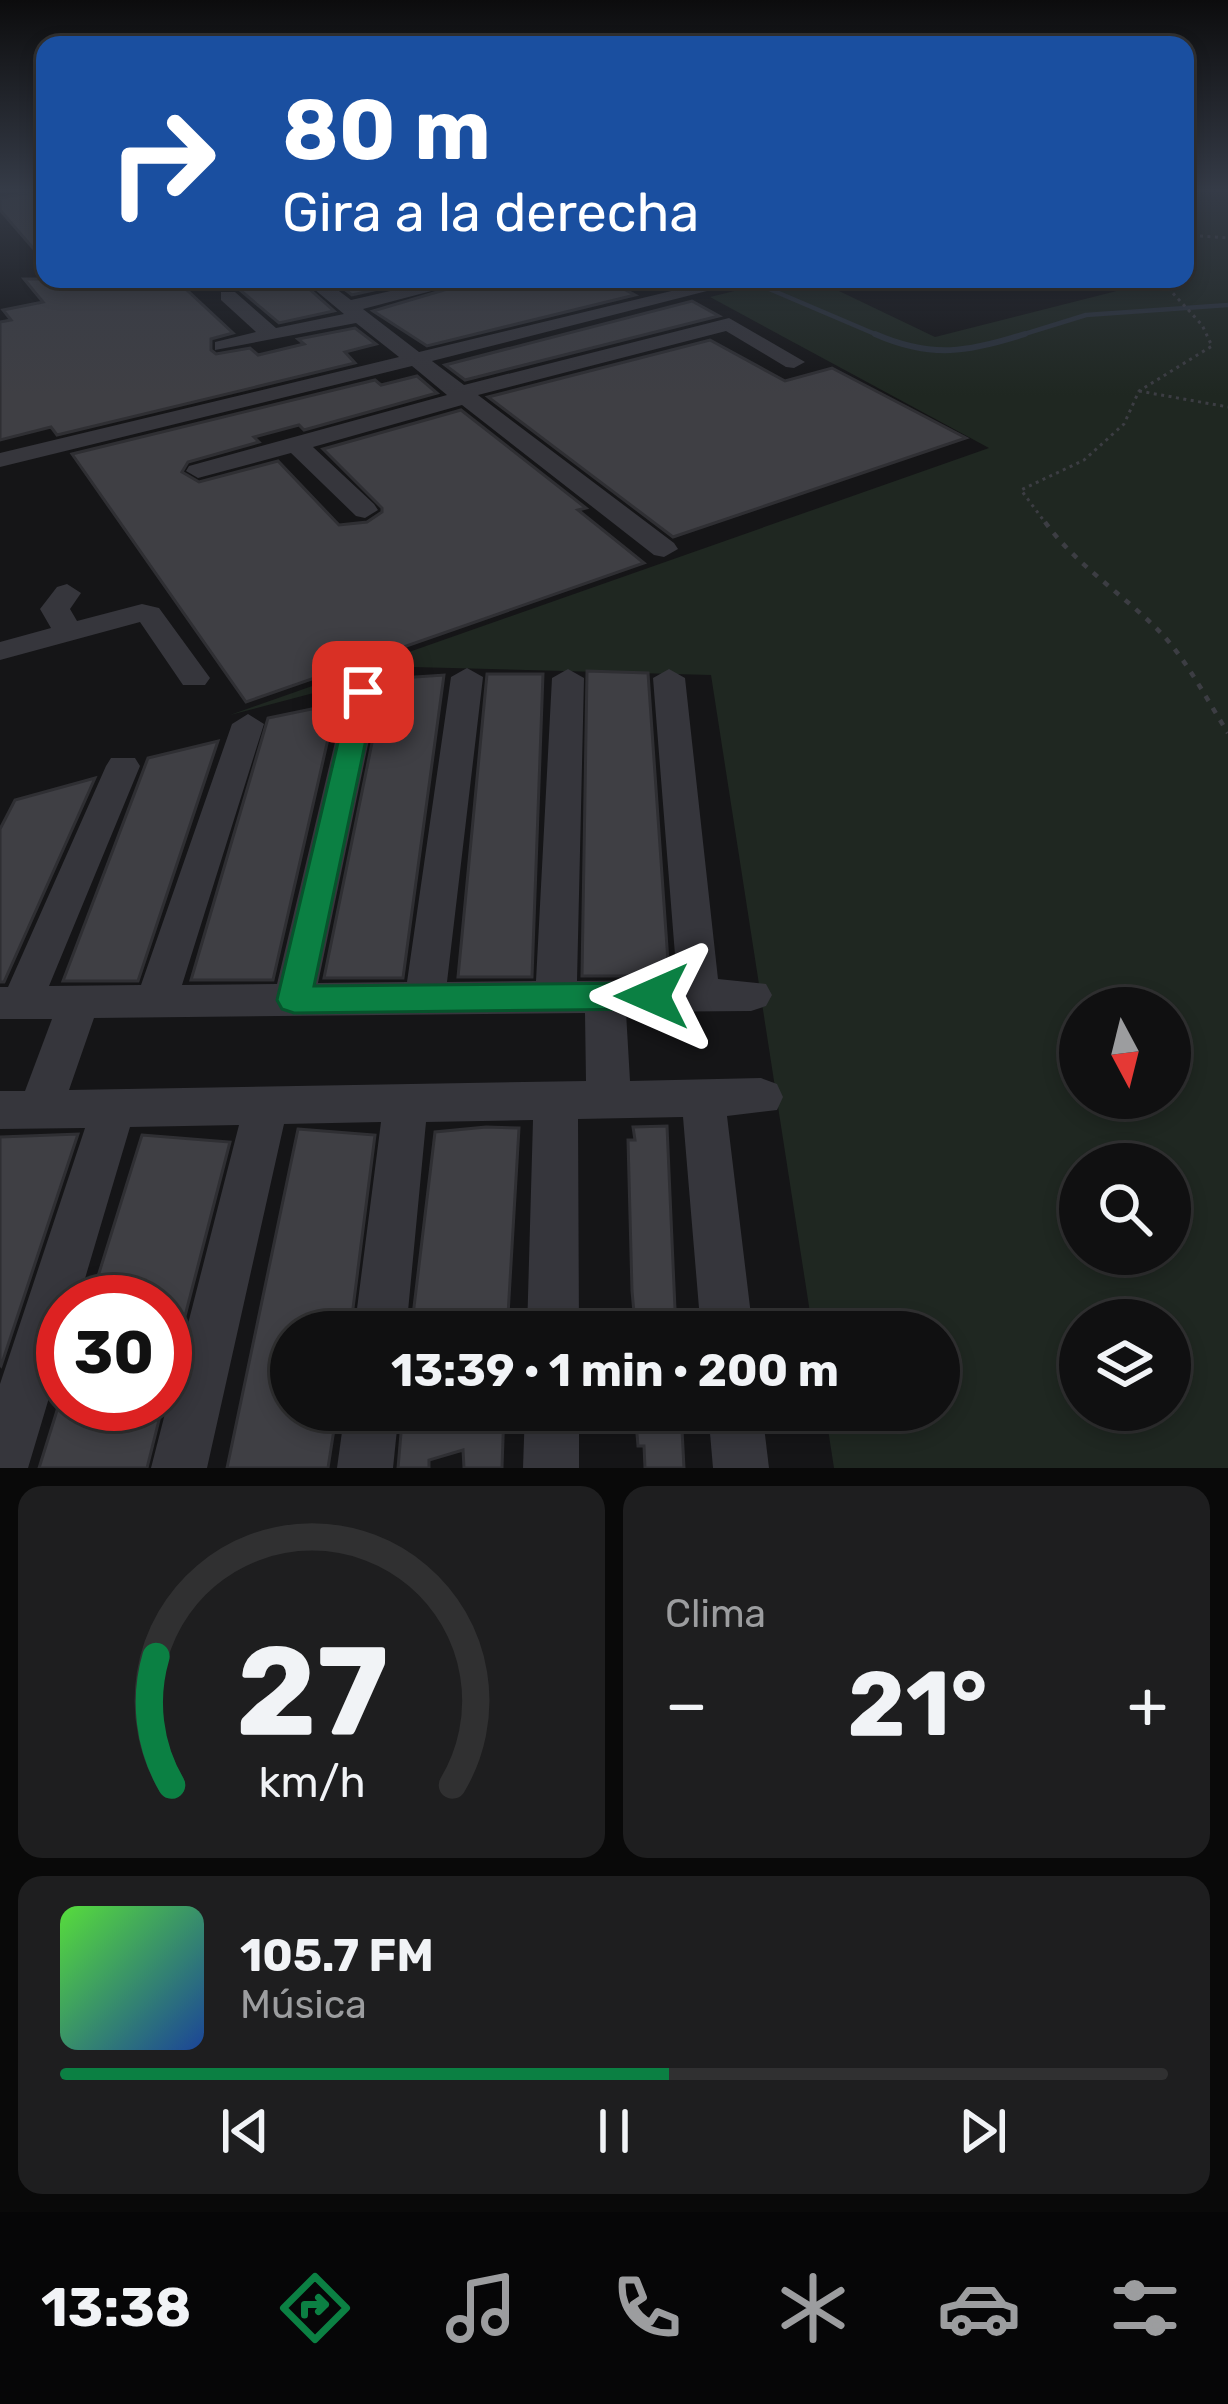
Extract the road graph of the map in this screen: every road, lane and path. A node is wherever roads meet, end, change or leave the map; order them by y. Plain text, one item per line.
1 (322, 288) edge
2 (436, 288) edge
3 (681, 288) edge
4 (1165, 288) edge
5 (228, 296) dead end
6 (352, 312) junction
7 (272, 335) junction
8 (222, 346) dead end
9 (407, 356) junction
10 (794, 362) dead end
11 (1138, 391) junction
12 (460, 396) junction
13 (1228, 407) edge
14 (296, 444) junction
15 (0, 450) edge
16 (0, 460) edge
17 (198, 471) dead end
18 (365, 510) dead end
19 (664, 549) dead end
20 (68, 593) dead end
21 (68, 632) junction
22 (0, 651) edge
23 (467, 677) dead end
24 (568, 677) dead end
25 (194, 678) dead end
26 (670, 679) dead end
27 (363, 692) dead end
28 (248, 724) dead end
29 (1228, 733) edge
30 (122, 766) dead end
31 (699, 995) junction
32 (752, 995) dead end
33 (605, 996) junction
34 (556, 997) junction
35 (424, 998) junction
36 (294, 1000) junction
37 (156, 1001) junction
38 (79, 1002) junction
39 (10, 1003) edge
40 (761, 1097) dead end
41 (703, 1098) junction
42 (609, 1099) junction
43 (556, 1100) junction
44 (406, 1102) junction
45 (266, 1105) junction
46 (114, 1107) junction
47 (20, 1110) edge
48 (382, 1311) edge
49 (553, 1311) edge
50 (725, 1311) edge
51 (369, 1431) edge
52 (552, 1431) edge
53 (737, 1431) edge
54 (0, 1468) edge
55 (179, 1468) edge
56 (365, 1468) edge
57 (551, 1468) edge
58 (741, 1468) edge

1 - 6 street
2 - 6 street
3 - 9 street
4 - 11 path
5 - 7 street
6 - 7 street
6 - 9 street
7 - 8 street
9 - 12 street
9 - 15 street
9 - 16 street
10 - 12 street
11 - 13 path
11 - 29 path
12 - 14 street
12 - 19 street
14 - 17 street
14 - 18 street
20 - 21 street
21 - 22 street
21 - 25 street
23 - 35 street
24 - 34 street
26 - 31 street
27 - 36 street
28 - 37 street
30 - 39 street
31 - 32 street
31 - 33 street
33 - 34 street
33 - 42 street
34 - 35 street
35 - 36 street
36 - 37 street
37 - 38 street
38 - 39 street
38 - 47 street
40 - 41 street
41 - 42 street
41 - 50 street
42 - 43 street
43 - 44 street
43 - 49 street
44 - 45 street
44 - 48 street
45 - 46 street
45 - 55 street
46 - 47 street
46 - 54 street
51 - 56 street
52 - 57 street
53 - 58 street

